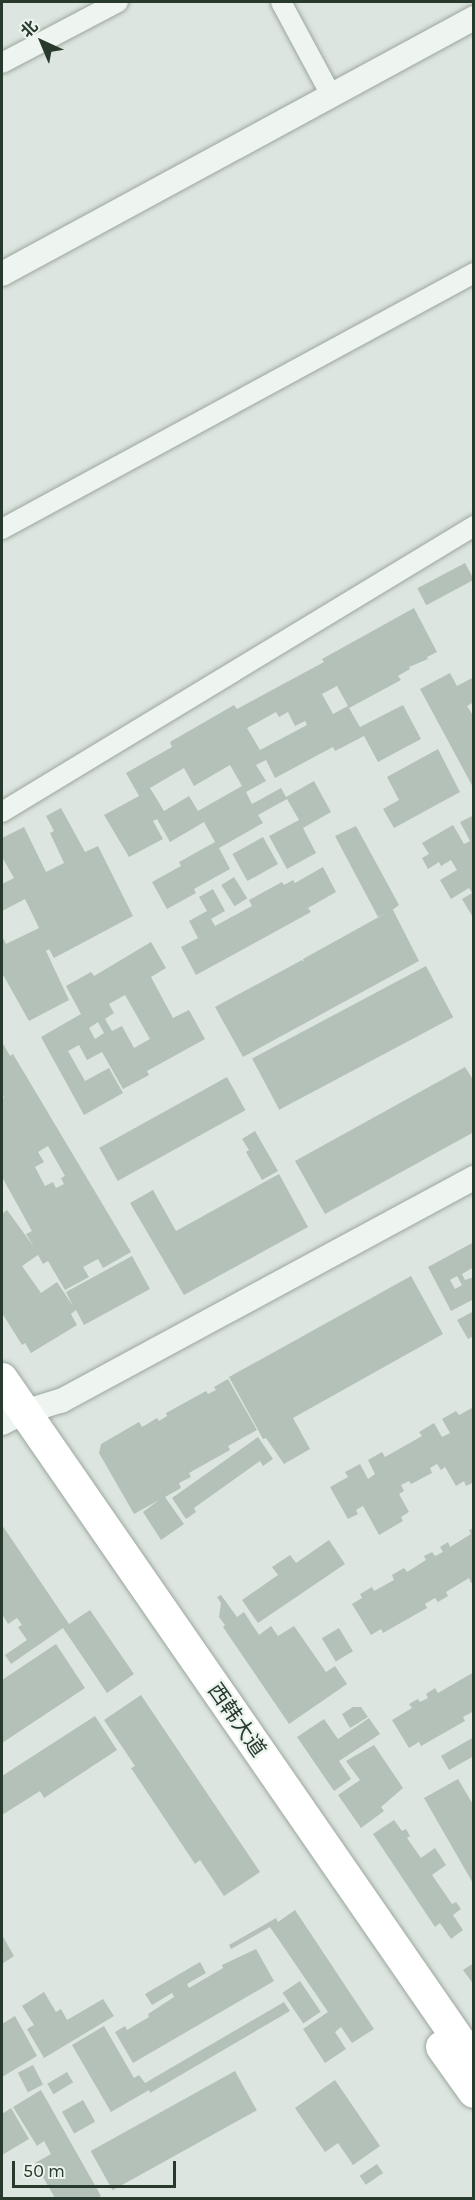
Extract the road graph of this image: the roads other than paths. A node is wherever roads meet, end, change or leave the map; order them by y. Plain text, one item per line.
1 (118, 2) edge
2 (281, 2) edge
3 (474, 18) edge
4 (2, 63) edge
5 (331, 95) junction
6 (474, 273) edge
7 (2, 274) edge
8 (474, 526) edge
9 (2, 530) edge
10 (2, 812) edge
11 (474, 1178) edge
12 (2, 1379) edge
13 (9, 1416) edge
14 (474, 2062) edge
15 (474, 2092) edge

1 - 4 street
2 - 5 street
3 - 5 street
5 - 7 street
6 - 9 street
8 - 10 street
11 - 13 street
12 - 13 main road, 西韩大道
13 - 14 main road, 西韩大道
13 - 15 main road, 西韩大道

